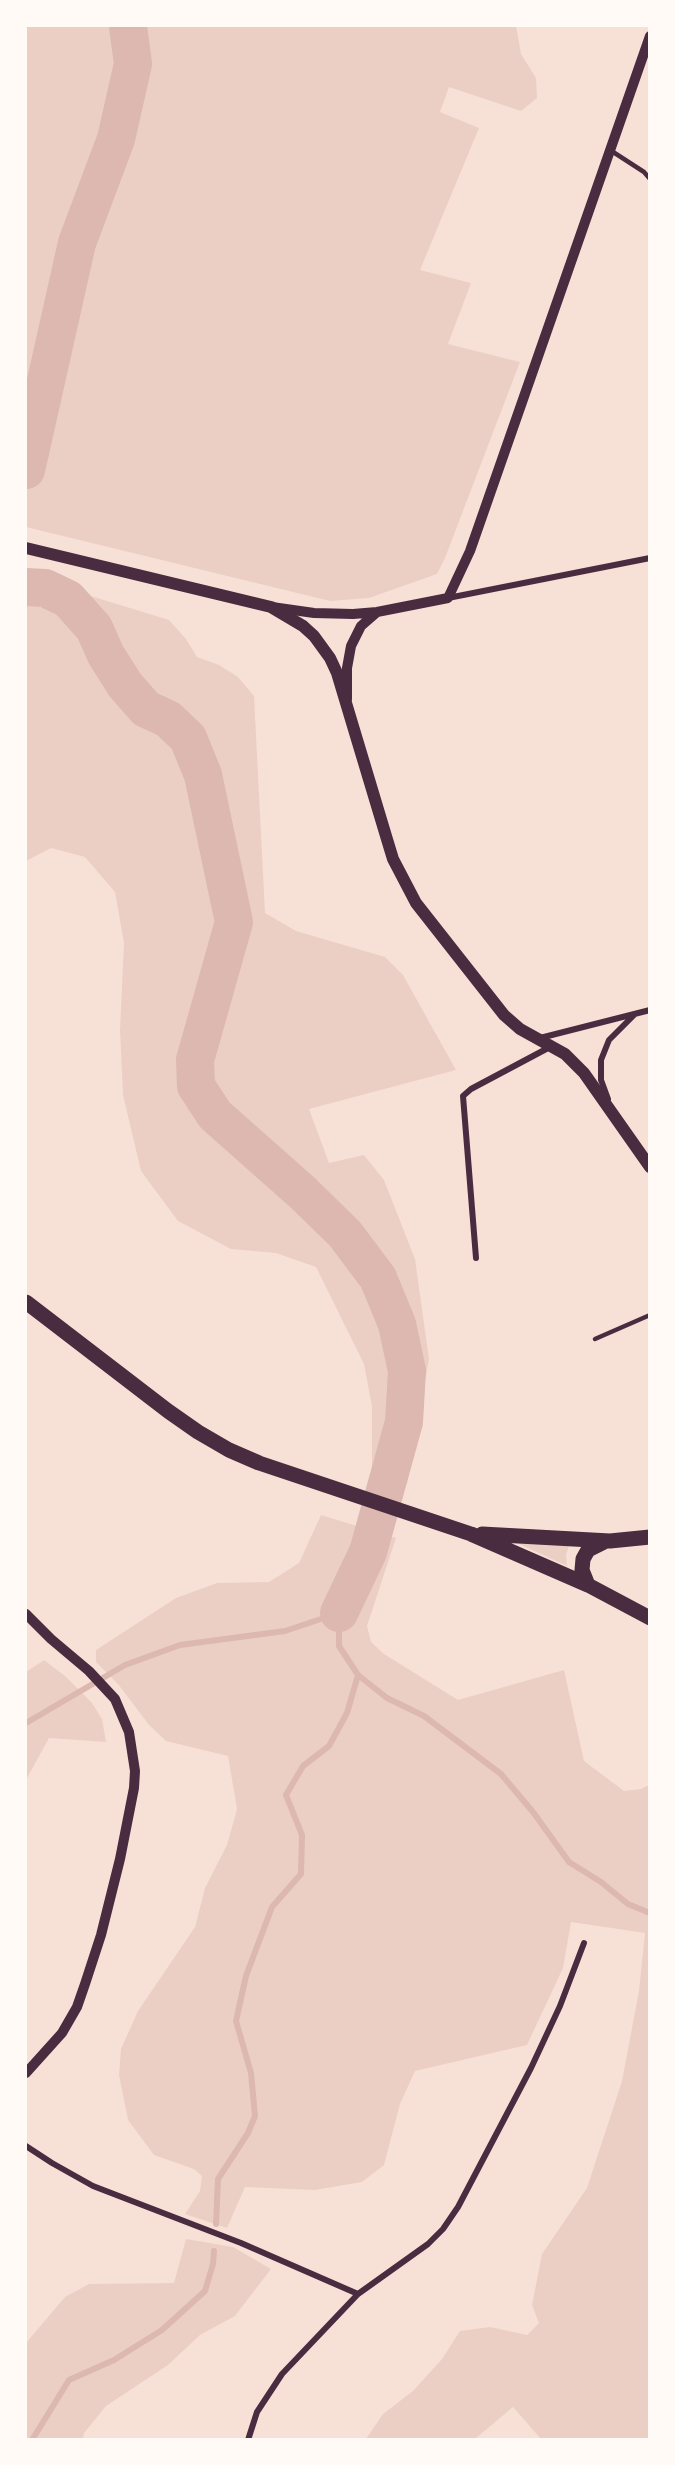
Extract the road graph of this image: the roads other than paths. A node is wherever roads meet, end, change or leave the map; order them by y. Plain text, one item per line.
1 (650, 36) edge
2 (610, 150) junction
3 (650, 179) edge
4 (26, 548) edge
5 (650, 558) edge
6 (448, 598) junction
7 (271, 607) junction
8 (377, 612) junction
9 (347, 702) junction
10 (650, 1010) edge
11 (635, 1014) junction
12 (537, 1039) junction
13 (551, 1046) junction
14 (612, 1111) junction
15 (650, 1167) edge
16 (476, 1258) dead end
17 (28, 1302) edge
18 (650, 1315) edge
19 (595, 1339) dead end
20 (471, 1534) junction
21 (650, 1536) edge
22 (610, 1541) junction
23 (588, 1585) junction
24 (26, 1614) edge
25 (650, 1618) edge
26 (584, 1943) dead end
27 (26, 2073) edge
28 (26, 2146) edge
29 (358, 2294) junction
30 (248, 2439) edge

1 - 2 street
2 - 3 lane
2 - 6 street
4 - 7 main road
5 - 6 street
6 - 8 street
7 - 8 street
7 - 9 main road
8 - 9 street
9 - 12 main road
10 - 11 street
11 - 12 street
11 - 14 street
12 - 13 main road
13 - 14 main road
13 - 16 street
14 - 15 main road
17 - 20 main road
18 - 19 lane
20 - 22 main road
20 - 23 main road
21 - 22 main road
22 - 23 main road
23 - 25 main road
24 - 27 street
26 - 29 street
28 - 29 street
29 - 30 street

